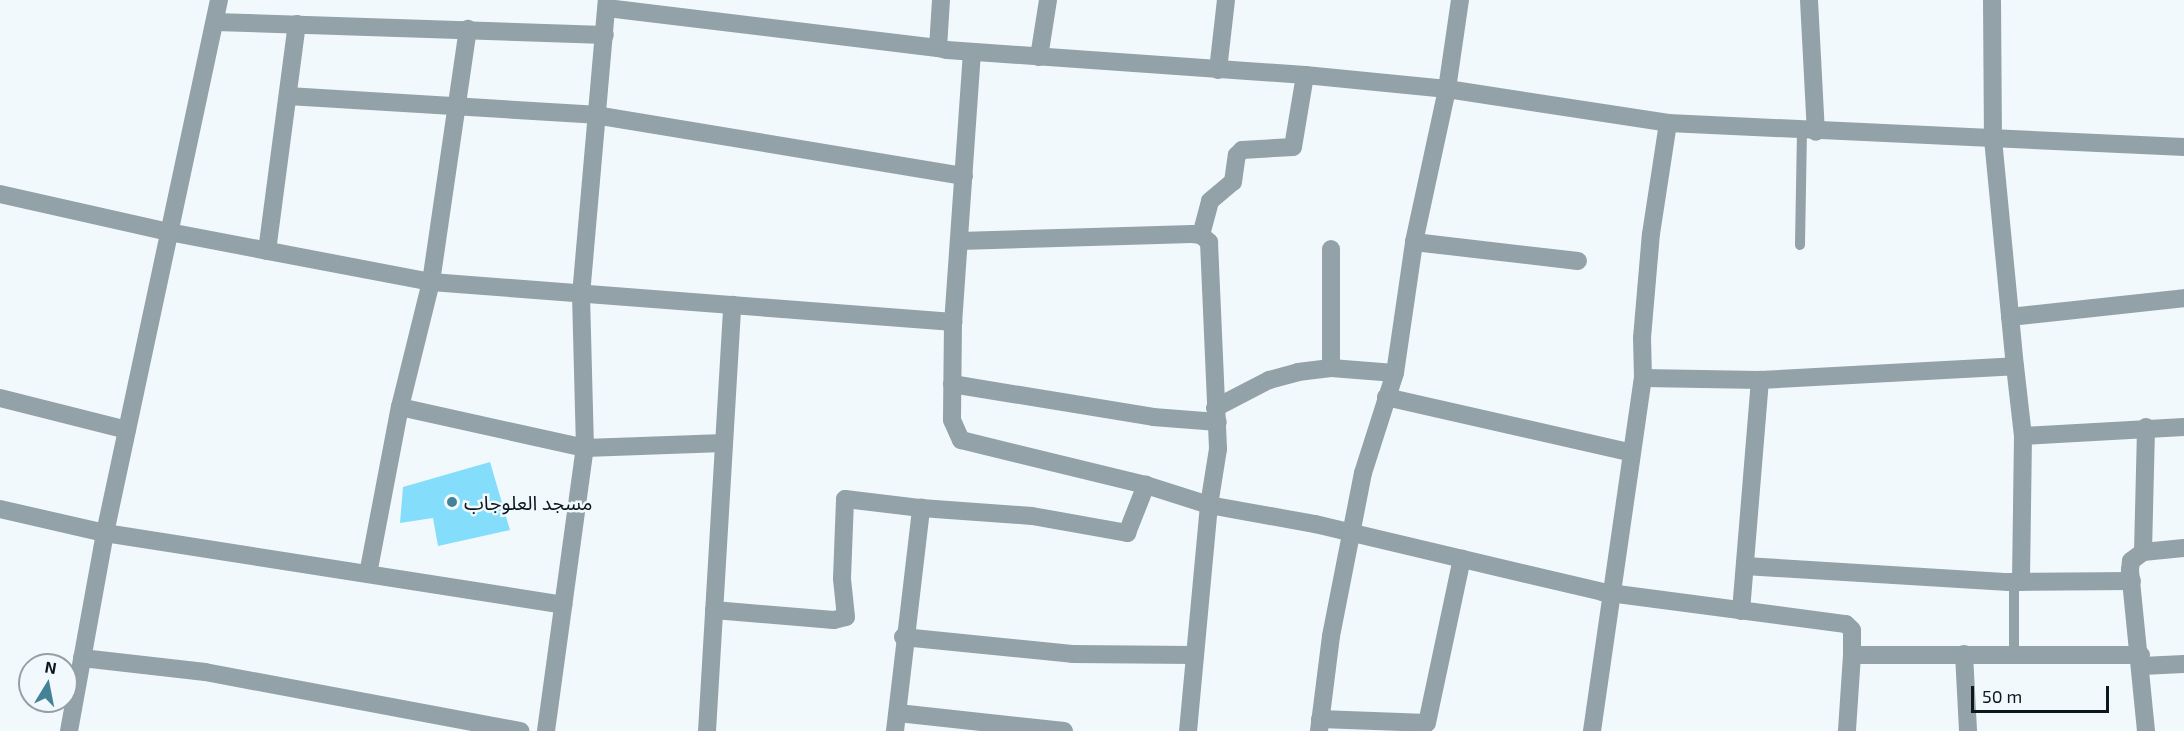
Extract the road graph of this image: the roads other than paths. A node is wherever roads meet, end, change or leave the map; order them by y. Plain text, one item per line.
1 (217, 0) edge
2 (941, 0) edge
3 (1048, 0) edge
4 (1226, 0) edge
5 (1460, 0) edge
6 (1809, 0) edge
7 (1992, 0) edge
8 (607, 4) edge
9 (214, 22) junction
10 (297, 24) junction
11 (468, 28) junction
12 (605, 35) junction
13 (938, 48) junction
14 (972, 52) junction
15 (1040, 57) junction
16 (1218, 70) junction
17 (1305, 75) junction
18 (1447, 89) junction
19 (288, 96) junction
20 (457, 105) junction
21 (595, 115) junction
22 (1668, 123) junction
23 (1809, 132) junction
24 (1993, 139) junction
25 (2184, 147) edge
26 (963, 176) junction
27 (0, 194) edge
28 (170, 232) junction
29 (1201, 235) junction
30 (959, 241) junction
31 (1414, 242) junction
32 (1800, 245) dead end
33 (1331, 249) dead end
34 (267, 251) junction
35 (1578, 261) dead end
36 (430, 282) junction
37 (581, 295) junction
38 (2184, 298) edge
39 (732, 305) junction
40 (2010, 317) junction
41 (953, 322) junction
42 (2015, 366) junction
43 (1331, 369) junction
44 (1395, 373) junction
45 (1643, 378) junction
46 (1760, 380) junction
47 (952, 384) junction
48 (1386, 397) junction
49 (0, 398) edge
50 (400, 407) junction
51 (1216, 415) junction
52 (2146, 427) junction
53 (2184, 427) edge
54 (127, 429) junction
55 (2023, 436) junction
56 (724, 443) junction
57 (585, 448) junction
58 (1632, 453) junction
59 (1146, 485) junction
60 (1209, 505) junction
61 (921, 508) junction
62 (0, 509) edge
63 (105, 533) junction
64 (1351, 534) junction
65 (2184, 548) edge
66 (2143, 552) junction
67 (1462, 559) junction
68 (1745, 566) junction
69 (368, 574) junction
70 (2017, 582) junction
71 (2132, 582) junction
72 (1611, 593) junction
73 (563, 605) junction
74 (714, 610) junction
75 (1742, 611) junction
76 (903, 637) junction
77 (2014, 653) junction
78 (1964, 654) junction
79 (1195, 655) junction
80 (1852, 655) junction
81 (82, 658) junction
82 (2141, 661) junction
83 (2184, 664) edge
84 (898, 713) junction
85 (1320, 725) edge
86 (69, 731) edge
87 (521, 731) edge
88 (546, 731) edge
89 (707, 731) edge
90 (896, 731) edge
91 (1064, 731) edge
92 (1188, 731) edge
93 (1592, 731) edge
94 (1847, 731) edge
95 (1968, 731) edge
96 (2146, 731) edge

1 - 9 street
2 - 13 street
3 - 15 street
4 - 16 street
5 - 18 street
6 - 23 street
7 - 24 street
8 - 12 street
8 - 13 street
9 - 10 street
9 - 28 street
10 - 11 street
10 - 19 street
11 - 12 street
11 - 20 street
12 - 21 street
13 - 14 street
14 - 15 street
14 - 26 street
15 - 16 street
16 - 17 street
17 - 18 street
17 - 29 street
18 - 22 street
18 - 31 street
19 - 20 street
19 - 34 street
20 - 21 street
20 - 36 street
21 - 26 street
21 - 37 street
22 - 23 street
22 - 45 street
23 - 24 street
23 - 32 lane
24 - 25 street
24 - 40 street
26 - 30 street
27 - 28 street
28 - 34 street
28 - 54 street
29 - 30 street
29 - 51 street
30 - 41 street
31 - 35 street
31 - 44 street
33 - 43 street
34 - 36 street
36 - 37 street
36 - 50 street
37 - 39 street
37 - 57 street
38 - 40 street
39 - 41 street
39 - 56 street
40 - 42 street
41 - 47 street
42 - 46 street
42 - 55 street
43 - 44 street
43 - 51 street
44 - 48 street
45 - 46 street
45 - 58 street
46 - 68 street
47 - 51 street
47 - 59 street
48 - 58 street
48 - 64 street
49 - 54 street
50 - 57 street
50 - 69 street
51 - 60 street
52 - 53 street
52 - 55 street
52 - 66 street
54 - 63 street
55 - 70 street
56 - 57 street
56 - 74 street
57 - 73 street
58 - 72 street
59 - 60 street
59 - 61 street
60 - 64 street
60 - 79 street
61 - 74 street
61 - 76 street
62 - 63 street
63 - 69 street
63 - 81 street
64 - 67 street
64 - 85 street
65 - 66 street
66 - 71 street
67 - 72 street
67 - 85 street
68 - 70 street
68 - 75 street
69 - 73 street
70 - 71 street
70 - 77 lane
71 - 82 street
72 - 75 street
72 - 93 street
73 - 88 street
74 - 89 street
75 - 80 street
76 - 79 street
76 - 84 street
77 - 78 street
77 - 82 street
78 - 80 street
78 - 95 street
79 - 92 street
80 - 94 street
81 - 86 street
81 - 87 street
82 - 83 street
82 - 96 street
84 - 90 street
84 - 91 street

